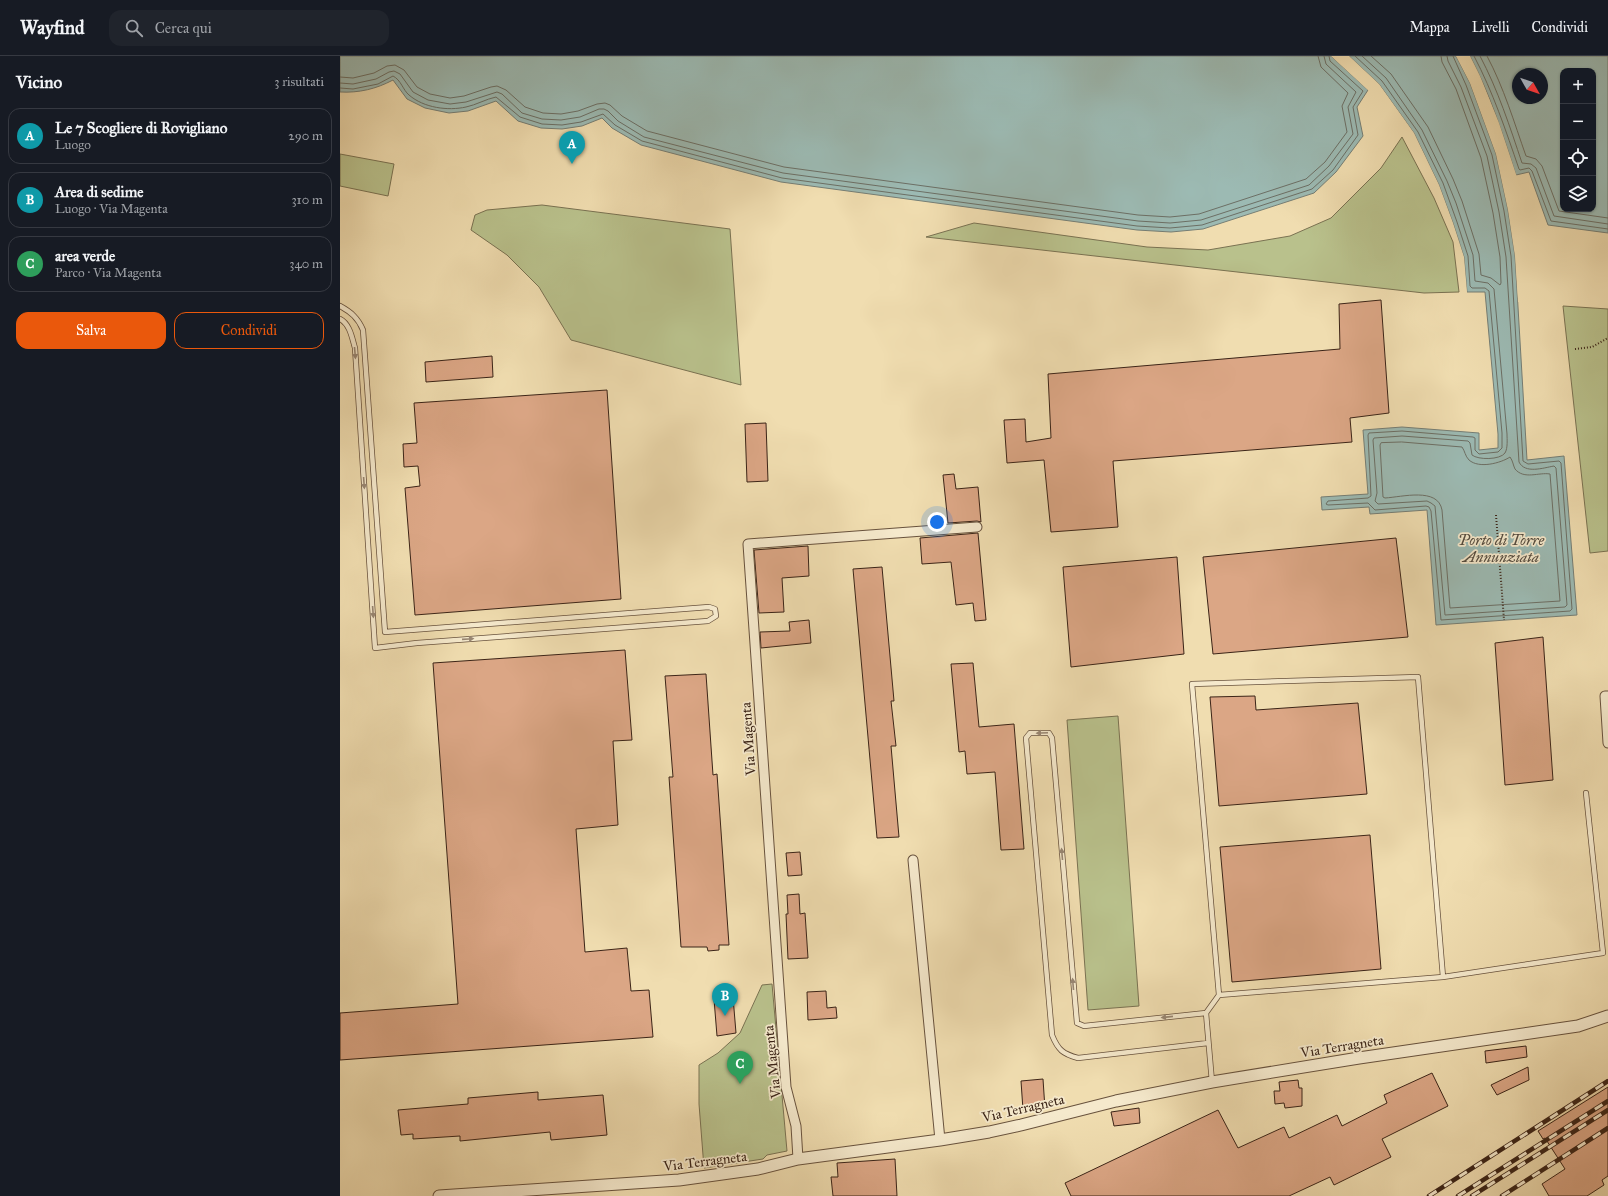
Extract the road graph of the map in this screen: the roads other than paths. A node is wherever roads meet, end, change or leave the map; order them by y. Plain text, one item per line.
1 (340, 306) edge
2 (340, 319) edge
3 (977, 527) dead end
4 (1606, 696) edge
5 (1608, 743) edge
6 (1586, 793) dead end
7 (913, 860) dead end
8 (1443, 978) junction
9 (1219, 995) junction
10 (1206, 1013) junction
11 (1608, 1016) edge
12 (1208, 1044) junction
13 (1212, 1082) junction
14 (940, 1140) junction
15 (798, 1159) junction
16 (439, 1196) edge

2 -> 1 lane
3 - 15 street, Via Magenta
4 - 5 street
6 - 8 lane
7 - 14 street
8 - 9 lane
8 - 9 lane
9 - 10 lane
10 - 12 lane
10 -> 12 lane
11 - 13 street, Via Terragneta
12 - 13 lane
13 - 14 street, Via Terragneta
14 - 15 street, Via Terragneta
15 - 16 street, Via Terragneta

